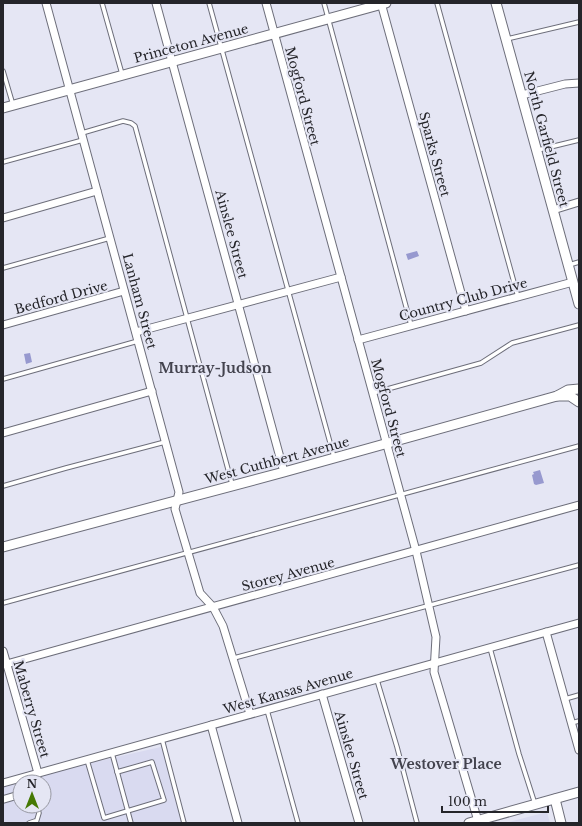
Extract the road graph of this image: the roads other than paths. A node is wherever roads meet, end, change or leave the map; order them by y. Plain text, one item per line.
1 (46, 3) edge
2 (102, 3) edge
3 (156, 3) edge
4 (209, 3) edge
5 (266, 3) edge
6 (324, 3) edge
7 (382, 3) edge
8 (437, 3) edge
9 (496, 3) edge
10 (328, 19) junction
11 (579, 22) edge
12 (274, 34) junction
13 (506, 39) junction
14 (221, 48) junction
15 (172, 62) junction
16 (3, 71) edge
17 (122, 75) junction
18 (579, 83) edge
19 (69, 90) junction
20 (522, 95) junction
21 (13, 105) junction
22 (3, 108) edge
23 (82, 137) junction
24 (579, 140) edge
25 (537, 150) junction
26 (3, 162) edge
27 (97, 192) junction
28 (579, 202) edge
29 (553, 210) junction
30 (3, 218) edge
31 (110, 238) junction
32 (579, 262) edge
33 (568, 265) junction
34 (3, 268) edge
35 (341, 277) junction
36 (573, 282) junction
37 (288, 291) junction
38 (124, 292) junction
39 (518, 297) junction
40 (239, 304) junction
41 (579, 304) edge
42 (466, 311) junction
43 (187, 318) junction
44 (3, 325) edge
45 (412, 325) junction
46 (579, 325) edge
47 (136, 332) junction
48 (358, 340) junction
49 (138, 341) junction
50 (3, 378) edge
51 (579, 390) edge
52 (152, 391) junction
53 (373, 393) junction
54 (558, 396) junction
55 (579, 402) edge
56 (3, 433) edge
57 (166, 441) junction
58 (386, 444) junction
59 (579, 446) edge
60 (334, 458) junction
61 (284, 472) junction
62 (3, 486) edge
63 (233, 486) junction
64 (401, 495) junction
65 (177, 501) junction
66 (579, 505) edge
67 (3, 547) edge
68 (416, 551) junction
69 (188, 554) junction
70 (579, 565) edge
71 (3, 603) edge
72 (429, 605) junction
73 (213, 607) junction
74 (579, 623) edge
75 (546, 632) junction
76 (490, 647) junction
77 (3, 651) edge
78 (234, 658) junction
79 (435, 662) junction
80 (5, 664) edge
81 (376, 679) junction
82 (322, 694) junction
83 (579, 695) edge
84 (565, 699) junction
85 (266, 710) junction
86 (250, 714) junction
87 (575, 722) edge
88 (211, 725) junction
89 (162, 739) junction
90 (579, 750) edge
91 (112, 753) junction
92 (87, 760) junction
93 (117, 772) junction
94 (38, 773) joint
95 (579, 792) edge
96 (555, 799) junction
97 (535, 805) junction
98 (127, 811) junction
99 (36, 822) edge
100 (473, 822) edge
101 (29, 823) edge
102 (130, 823) edge
103 (184, 823) edge
104 (238, 823) edge
105 (298, 823) edge
106 (359, 823) edge
107 (417, 823) edge
108 (561, 823) edge

1 - 19 street, Lanham Street
2 - 17 lane
3 - 15 street, Ainslee Street
4 - 14 lane
5 - 12 street, Mogford Street
6 - 10 lane
7 - 10 street, Princeton Avenue
7 - 42 street, Sparks Street
8 - 39 lane
9 - 13 street, North Garfield Street
10 - 12 street, Princeton Avenue
10 - 45 lane
11 - 13 lane
12 - 14 street, Princeton Avenue
12 - 35 street, Mogford Street
13 - 20 street, North Garfield Street
14 - 15 street, Princeton Avenue
14 - 37 lane
15 - 17 street, Princeton Avenue
15 - 40 street, Ainslee Street
16 - 21 lane
17 - 19 street, Princeton Avenue
18 - 20 street
19 - 21 street, Princeton Avenue
19 - 23 street, Lanham Street
20 - 25 street, North Garfield Street
21 - 22 street, Princeton Avenue
23 - 26 lane
23 - 27 street, Lanham Street
23 - 43 lane
24 - 25 lane
25 - 29 street, North Garfield Street
27 - 30 street
27 - 31 street, Lanham Street
28 - 29 street
29 - 33 street, North Garfield Street
31 - 34 lane
31 - 38 street, Lanham Street
32 - 33 lane
33 - 36 street, North Garfield Street
35 - 37 street
35 - 48 street, Mogford Street
36 - 39 street, Country Club Drive
36 - 41 street, North Garfield Street
37 - 40 street
37 - 60 lane
38 - 44 street, Bedford Drive
38 - 47 street, Lanham Street
39 - 42 street, Country Club Drive
40 - 43 street
40 - 61 street, Ainslee Street
42 - 45 street, Country Club Drive
43 - 47 street
43 - 63 lane
45 - 48 street, Country Club Drive
46 - 53 lane
47 - 49 street, Lanham Street
48 - 53 street, Mogford Street
49 - 50 lane
49 - 52 street, Lanham Street
51 - 54 street, West Cuthbert Avenue
52 - 56 street
52 - 57 street, Lanham Street
53 - 58 street, Mogford Street
54 - 55 street, West Cuthbert Avenue
54 - 58 street, West Cuthbert Avenue
57 - 62 lane
57 - 65 street, Lanham Street
58 - 60 street, West Cuthbert Avenue
58 - 64 street, Mogford Street
59 - 64 lane
60 - 61 street, West Cuthbert Avenue
61 - 63 street, West Cuthbert Avenue
63 - 65 street, West Cuthbert Avenue
64 - 68 street, Mogford Street
64 - 69 lane
65 - 67 street, West Cuthbert Avenue
65 - 69 street, Lanham Street
66 - 68 street, Storey Avenue
68 - 72 street, Mogford Street
68 - 73 street, Storey Avenue
69 - 71 lane
69 - 73 street, Lanham Street
70 - 72 lane
72 - 78 lane
72 - 79 street, Mogford Street
73 - 78 street, Lanham Street
73 - 80 street, Storey Avenue
74 - 75 street, West Kansas Avenue
75 - 76 street, West Kansas Avenue
75 - 84 street
76 - 79 street, West Kansas Avenue
76 - 97 lane
77 - 80 street, Maberry Street
78 - 86 street, Lanham Street
79 - 81 street, West Kansas Avenue
79 - 100 street, Mogford Street
80 - 94 street, Maberry Street
81 - 82 street, West Kansas Avenue
81 - 107 lane
82 - 85 street, West Kansas Avenue
82 - 106 street, Ainslee Street
83 - 84 lane
84 - 87 street
85 - 86 street, West Kansas Avenue
85 - 105 lane
86 - 88 street, West Kansas Avenue
87 - 90 street
88 - 89 street, West Kansas Avenue
88 - 104 street
89 - 91 street, West Kansas Avenue
89 - 103 lane
91 - 92 street, West Kansas Avenue
91 - 93 lane
92 - 94 street, West Kansas Avenue
92 - 98 lane
93 - 98 lane
93 - 98 lane
95 - 96 street
96 - 97 street
96 - 108 street
97 - 100 street
98 - 102 lane
99 - 101 lane

